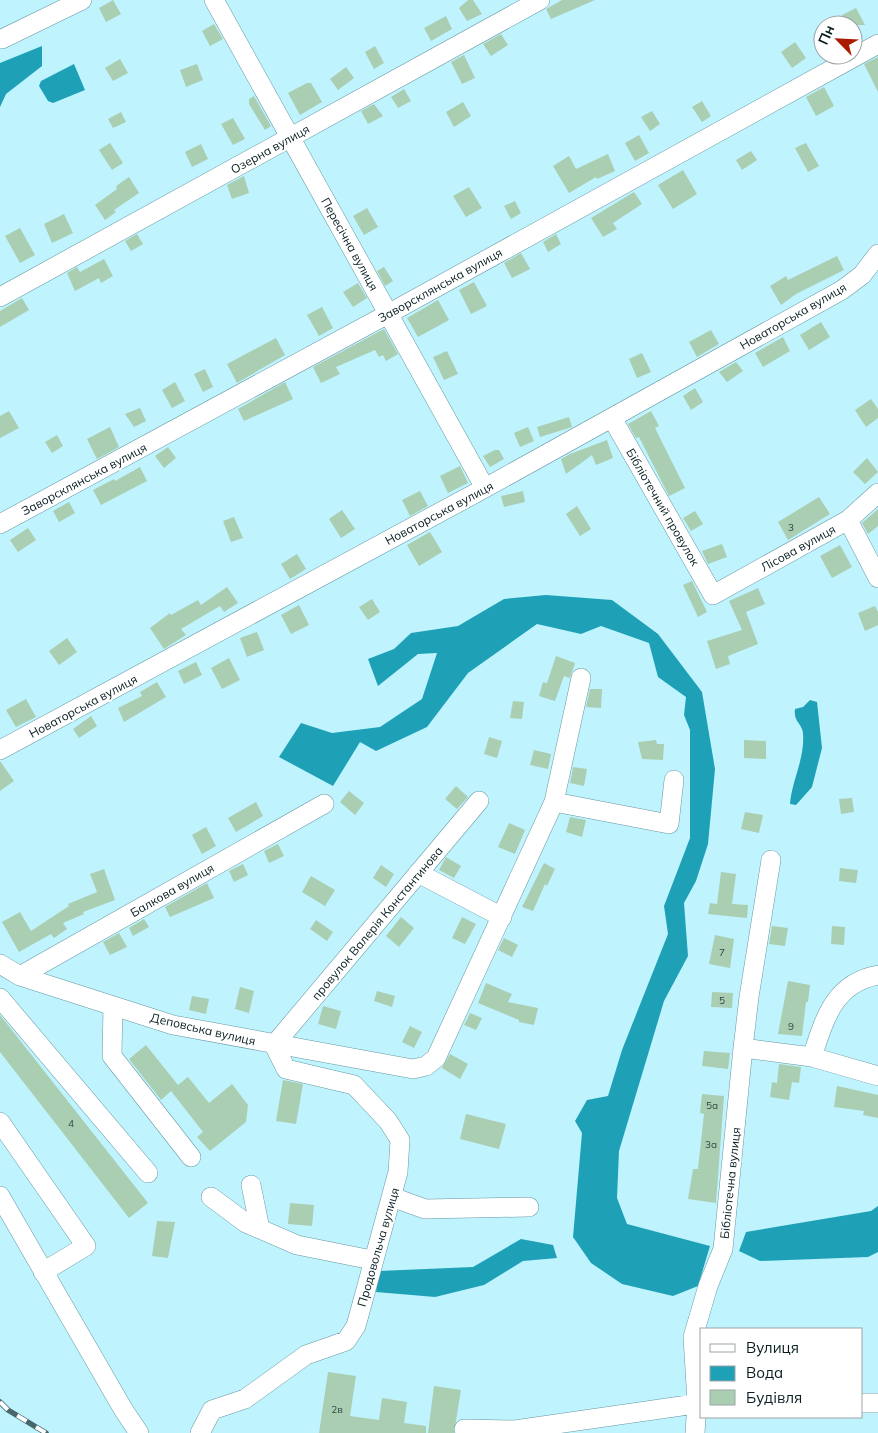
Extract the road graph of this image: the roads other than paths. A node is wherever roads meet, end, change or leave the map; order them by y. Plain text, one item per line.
1 (82, 0) edge
2 (214, 0) edge
3 (540, 0) edge
4 (2, 39) dead end
5 (878, 44) edge
6 (290, 137) junction
7 (875, 266) edge
8 (0, 297) edge
9 (388, 314) junction
10 (612, 418) junction
11 (485, 488) junction
12 (878, 494) edge
13 (848, 520) junction
14 (0, 524) edge
15 (878, 578) edge
16 (713, 595) joint
17 (580, 678) dead end
18 (0, 750) edge
19 (674, 780) dead end
20 (480, 801) dead end
21 (554, 802) junction
22 (324, 804) dead end
23 (771, 860) dead end
24 (418, 873) junction
25 (502, 917) junction
26 (0, 964) edge
27 (878, 974) edge
28 (20, 976) junction
29 (0, 998) edge
30 (114, 1006) junction
31 (274, 1045) junction
32 (743, 1048) junction
33 (812, 1057) junction
34 (878, 1076) edge
35 (0, 1122) edge
36 (191, 1157) dead end
37 (148, 1173) dead end
38 (250, 1185) dead end
39 (0, 1196) edge
40 (210, 1197) dead end
41 (392, 1197) junction
42 (529, 1207) dead end
43 (260, 1229) junction
44 (372, 1260) junction
45 (42, 1272) junction
46 (699, 1403) edge
47 (863, 1403) edge
48 (878, 1403) edge
49 (464, 1429) dead end
50 (139, 1433) edge
51 (200, 1433) edge
52 (695, 1433) edge

1 - 4 street
2 - 6 street, Пересічна вулиця
3 - 6 street, Озерна вулиця
5 - 9 street, Заворсклянська вулиця
6 - 8 street, Озерна вулиця
6 - 9 street, Пересічна вулиця
7 - 10 street, Новаторська вулиця
9 - 11 street, Пересічна вулиця
9 - 14 street, Заворсклянська вулиця
10 - 11 street, Новаторська вулиця
10 - 16 street, Бібліотечний провулок
11 - 18 street, Новаторська вулиця
12 - 13 street, Лісова вулиця
13 - 15 street
13 - 16 street, Лісова вулиця
17 - 21 street
19 - 21 street
20 - 24 street, провулок Валерія Константинова
21 - 25 street
22 - 28 street, Балкова вулиця
23 - 32 street, Бібліотечна вулиця
24 - 25 street
24 - 31 street, провулок Валерія Константинова
25 - 31 street, Деповська вулиця
26 - 28 street, Деповська вулиця
27 - 33 street
28 - 30 street, Деповська вулиця
29 - 37 street
30 - 31 street, Деповська вулиця
30 - 36 street
31 - 41 street, Продовольча вулиця
32 - 33 street
32 - 46 street, Бібліотечна вулиця
33 - 34 street
35 - 45 street
38 - 43 street
39 - 45 street
40 - 43 street
41 - 42 street
41 - 44 street, Продовольча вулиця
43 - 44 street
44 - 51 street, Продовольча вулиця
45 - 50 street
46 - 49 street
46 - 52 street, Бібліотечна вулиця
47 - 48 street

